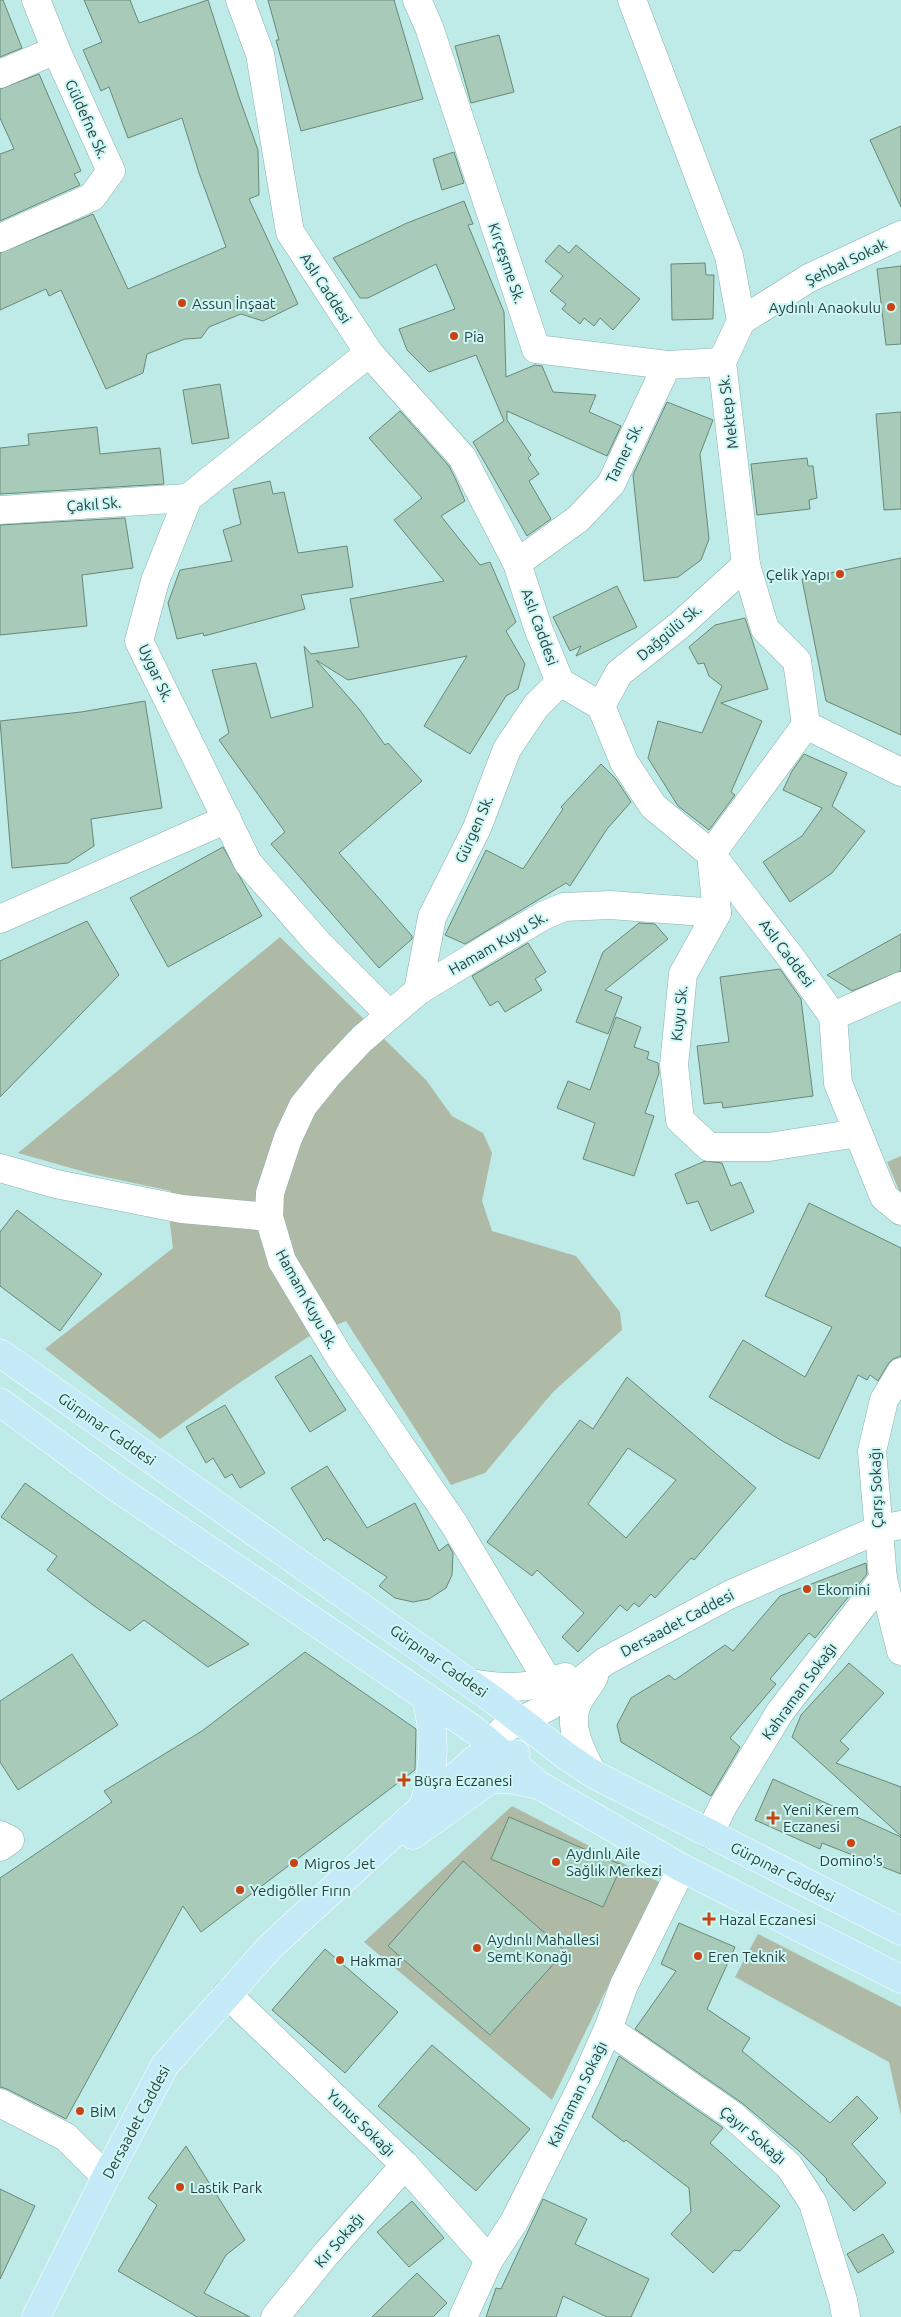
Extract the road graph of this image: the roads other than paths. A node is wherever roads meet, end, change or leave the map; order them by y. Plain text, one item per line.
1 (36, 0) edge
2 (240, 0) edge
3 (417, 0) edge
4 (632, 0) edge
5 (56, 50) junction
6 (0, 74) edge
7 (901, 235) edge
8 (0, 238) edge
9 (741, 321) junction
10 (369, 353) junction
11 (722, 362) junction
12 (666, 365) junction
13 (188, 498) junction
14 (0, 510) edge
15 (517, 563) junction
16 (746, 565) junction
17 (560, 682) junction
18 (601, 706) junction
19 (806, 725) junction
20 (901, 772) edge
21 (227, 819) junction
22 (711, 854) junction
23 (717, 913) junction
24 (0, 918) edge
25 (901, 986) edge
26 (418, 991) junction
27 (390, 1015) junction
28 (833, 1016) junction
29 (858, 1133) junction
30 (0, 1168) edge
31 (901, 1211) edge
32 (268, 1217) junction
33 (0, 1352) edge
34 (901, 1372) edge
35 (0, 1402) edge
36 (889, 1528) edge
37 (883, 1579) junction
38 (901, 1651) edge
39 (604, 1662) junction
40 (470, 1683) junction
41 (548, 1683) junction
42 (426, 1697) junction
43 (520, 1720) junction
44 (490, 1752) junction
45 (565, 1755) junction
46 (593, 1774) junction
47 (539, 1785) junction
48 (424, 1805) junction
49 (709, 1834) junction
50 (0, 1835) edge
51 (0, 1847) edge
52 (682, 1868) junction
53 (311, 1907) junction
54 (901, 1931) edge
55 (901, 1979) edge
56 (227, 1994) junction
57 (608, 2029) junction
58 (0, 2104) edge
59 (405, 2165) junction
60 (106, 2177) junction
61 (489, 2260) junction
62 (36, 2317) edge
63 (275, 2317) edge
64 (464, 2317) edge
65 (846, 2317) edge

1 - 5 street, Güldefne Sk.
2 - 10 street, Aslı Caddesi
3 - 12 street, Kırçeşme Sk.
4 - 9 street
5 - 6 street
5 - 8 street, Güldefne Sk.
7 - 9 street, Şehbal Sokak
9 - 11 street, Mektep Sk.
10 - 13 street, Uygar Sk.
10 - 15 street, Aslı Caddesi
11 - 12 street, Kırçeşme Sk.
11 - 16 street, Mektep Sk.
12 - 15 street, Tamer Sk.
13 - 14 street, Çakıl Sk.
13 - 21 street, Uygar Sk.
15 - 17 street, Aslı Caddesi
16 - 18 street, Dağgülü Sk.
16 - 19 street, Mektep Sk.
17 - 18 street, Aslı Caddesi
17 - 26 street, Gürgen Sk.
18 - 22 street, Aslı Caddesi
19 - 20 street
19 - 22 street
21 - 24 street
21 - 27 street, Uygar Sk.
22 - 23 street
22 - 28 street, Aslı Caddesi
23 - 26 street, Hamam Kuyu Sk.
23 - 29 street, Kuyu Sk.
25 - 28 street
26 - 27 street, Hamam Kuyu Sk.
27 - 32 street, Hamam Kuyu Sk.
28 - 29 street
29 - 31 street
30 - 32 street
32 - 41 street, Hamam Kuyu Sk.
33 - 40 main road, Gürpınar Caddesi
34 - 36 street, Çarşı Sokağı
35 - 42 main road
36 - 37 street, Çarşı Sokağı
36 - 39 street, Dersaadet Caddesi
37 - 38 street, Çarşı Sokağı
37 - 49 street, Kahraman Sokağı
39 - 41 street
39 - 43 street, Dersaadet Caddesi
39 - 46 street
40 - 41 street
40 - 43 main road, Gürpınar Caddesi
42 - 44 main road
42 - 48 main road
43 - 44 street, Dersaadet Caddesi
43 - 45 main road, Gürpınar Caddesi
44 - 45 main road
44 - 47 main road
44 - 48 main road, Dersaadet Caddesi
45 - 46 main road, Gürpınar Caddesi
46 - 49 main road, Gürpınar Caddesi
47 - 52 main road
47 - 53 main road, Dersaadet Caddesi
48 - 53 main road, Dersaadet Caddesi
49 - 54 main road, Gürpınar Caddesi
50 - 51 street
52 - 55 main road
52 - 57 street, Kahraman Sokağı
53 - 56 main road, Dersaadet Caddesi
56 - 59 street, Yunus Sokağı
56 - 60 main road, Dersaadet Caddesi
57 - 61 street, Kahraman Sokağı
57 - 65 street, Çayır Sokağı
58 - 60 street
59 - 61 street, Yunus Sokağı
59 - 63 street, Kır Sokağı
60 - 62 main road, Dersaadet Caddesi
61 - 64 street, Kahraman Sokağı

